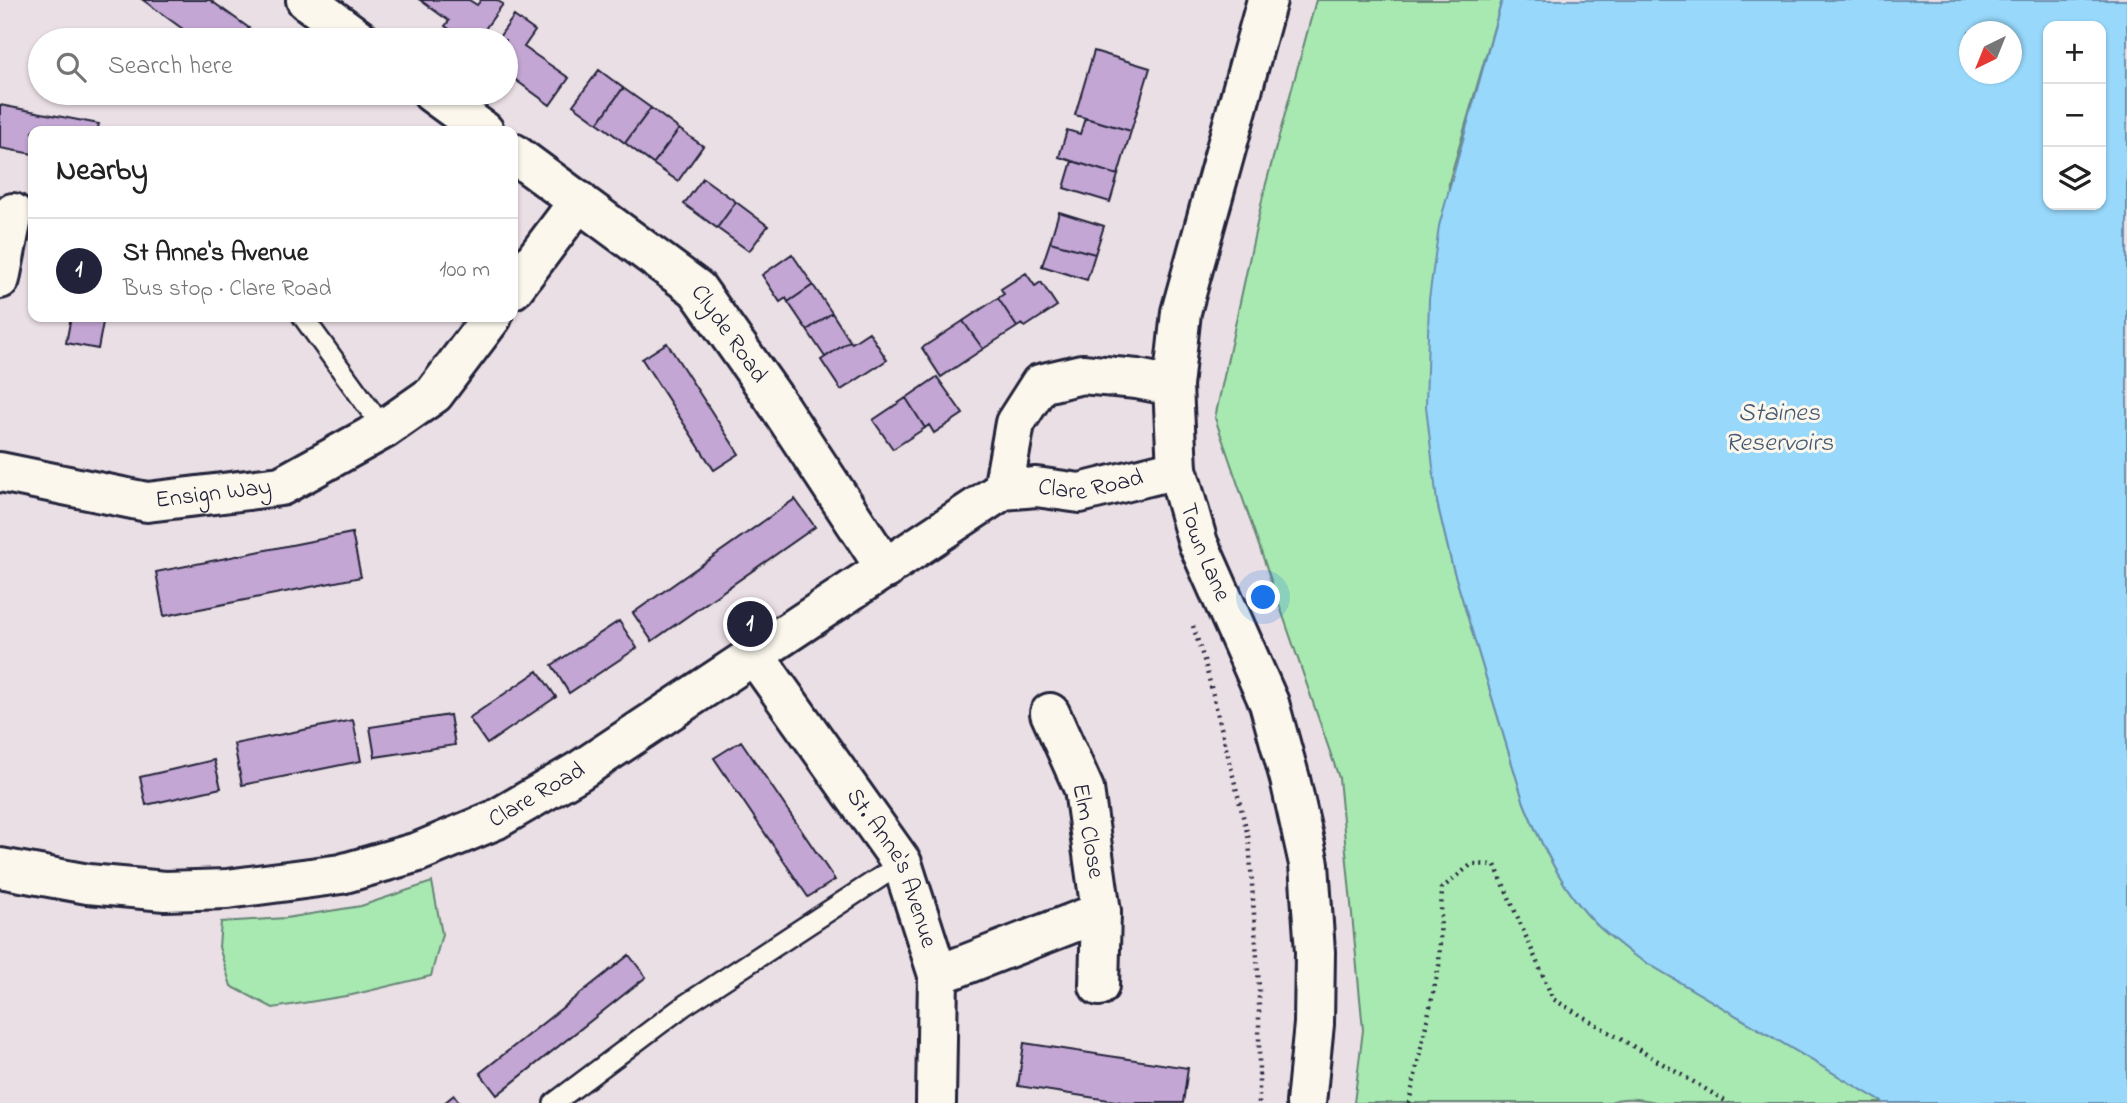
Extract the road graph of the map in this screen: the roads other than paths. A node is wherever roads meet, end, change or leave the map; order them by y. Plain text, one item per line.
1 (306, 0) edge
2 (1263, 1) edge
3 (344, 28) edge
4 (448, 105) edge
5 (477, 126) edge
6 (518, 157) edge
7 (579, 201) junction
8 (13, 213) dead end
9 (0, 279) edge
10 (518, 282) edge
11 (307, 322) edge
12 (488, 322) edge
13 (1173, 386) junction
14 (384, 429) junction
15 (1177, 468) junction
16 (0, 472) edge
17 (1003, 490) junction
18 (886, 569) junction
19 (755, 656) junction
20 (1051, 713) dead end
21 (902, 863) junction
22 (0, 868) edge
23 (1101, 912) junction
24 (938, 975) junction
25 (1099, 986) dead end
26 (931, 1099) edge
27 (554, 1103) edge
28 (1306, 1103) edge

1 - 3 street
2 - 13 street, Town Lane
4 - 5 street
6 - 7 street, Clyde Road
7 - 10 street
7 - 18 street, Clyde Road
8 - 9 street
11 - 14 lane
12 - 14 street, Ensign Way
13 - 15 street, Town Lane
13 - 17 street, Clare Road
14 - 16 street, Ensign Way
15 - 17 street, Clare Road
15 - 28 street, Town Lane
17 - 18 street, Clare Road
18 - 19 street, Clare Road
19 - 21 street, St. Anne's Avenue
19 - 22 street, Clare Road
20 - 23 street, Elm Close
21 - 24 street, St. Anne's Avenue
21 - 27 lane
23 - 24 street, Elm Close
23 - 25 street, Elm Close
24 - 26 street, St. Anne's Avenue

